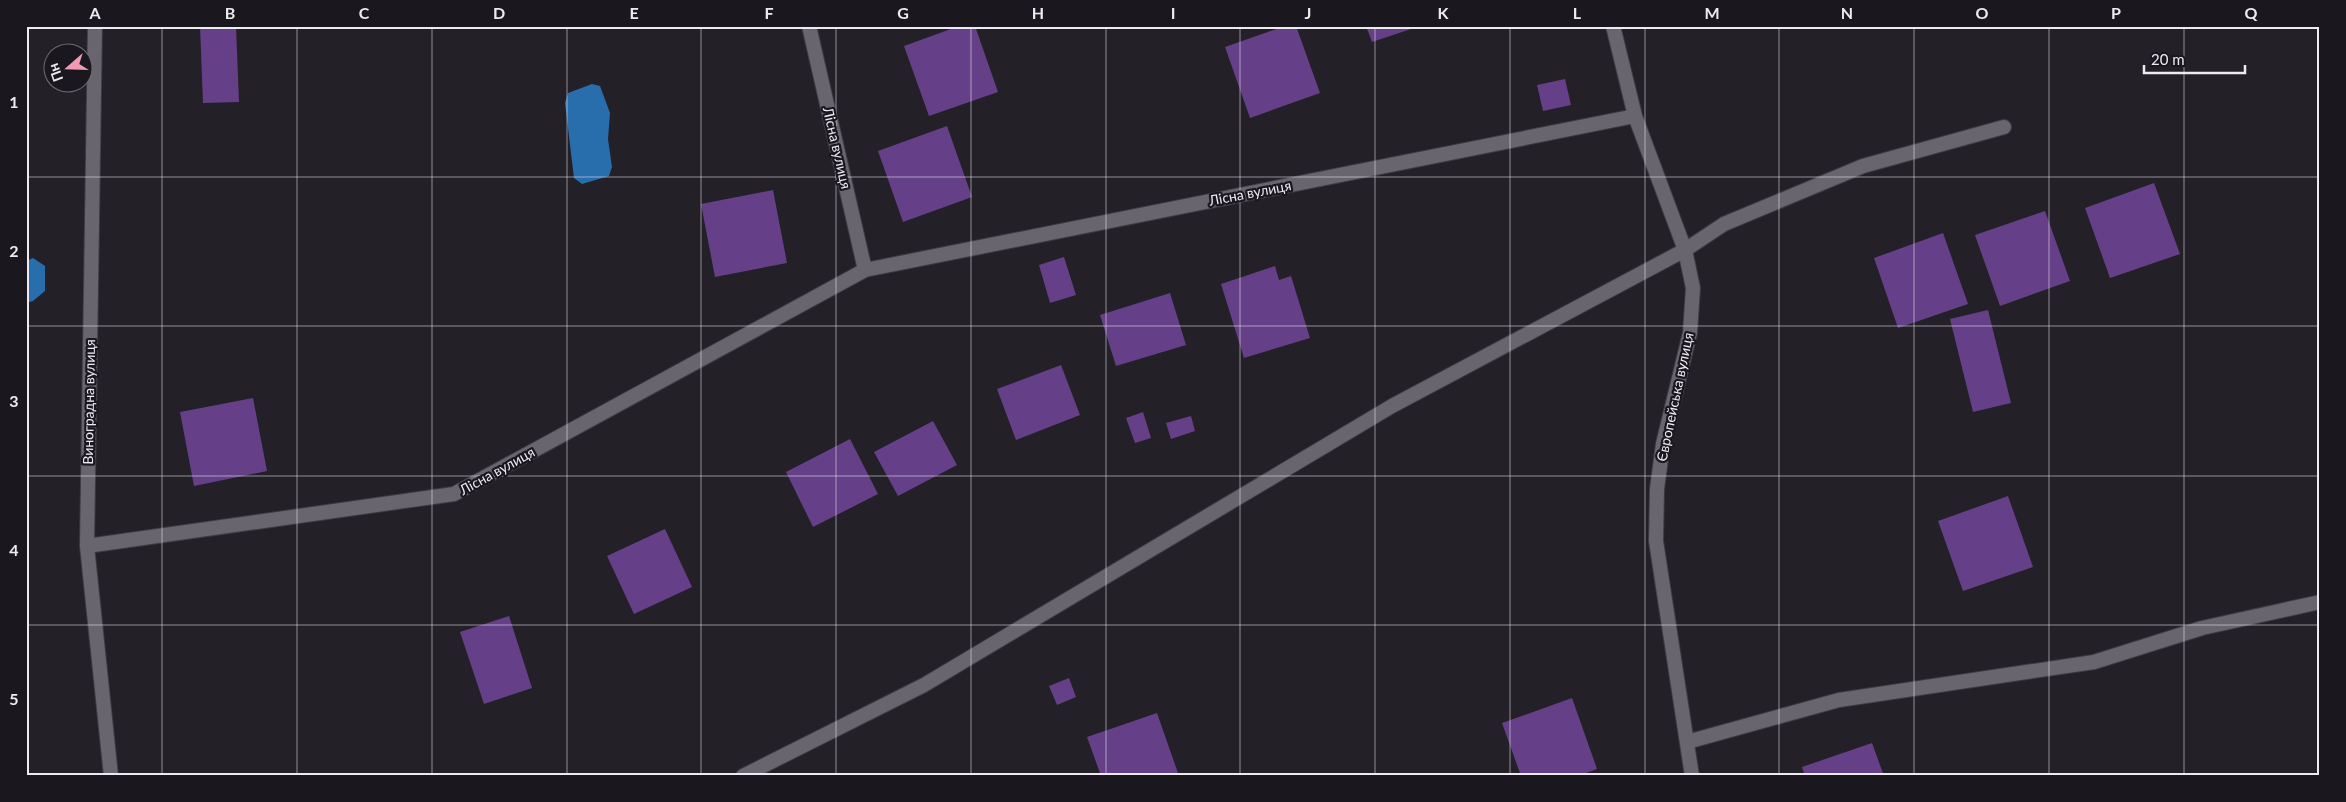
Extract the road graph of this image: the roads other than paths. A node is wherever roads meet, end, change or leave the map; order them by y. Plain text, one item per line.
1 (95, 26) edge
2 (809, 26) edge
3 (1613, 26) edge
4 (1635, 116) junction
5 (2004, 127) dead end
6 (1685, 250) junction
7 (865, 270) junction
8 (87, 546) junction
9 (2320, 602) edge
10 (1686, 742) junction
11 (111, 776) edge
12 (743, 776) edge
13 (1692, 776) edge

1 - 8 street, Виноградна вулиця
2 - 7 street, Лісна вулиця
3 - 4 street, Європейська вулиця
4 - 6 street, Європейська вулиця
4 - 7 street, Лісна вулиця
5 - 6 street
6 - 10 street, Європейська вулиця
6 - 12 street
7 - 8 street, Лісна вулиця
8 - 11 street, Виноградна вулиця
9 - 10 street
10 - 13 street, Європейська вулиця

